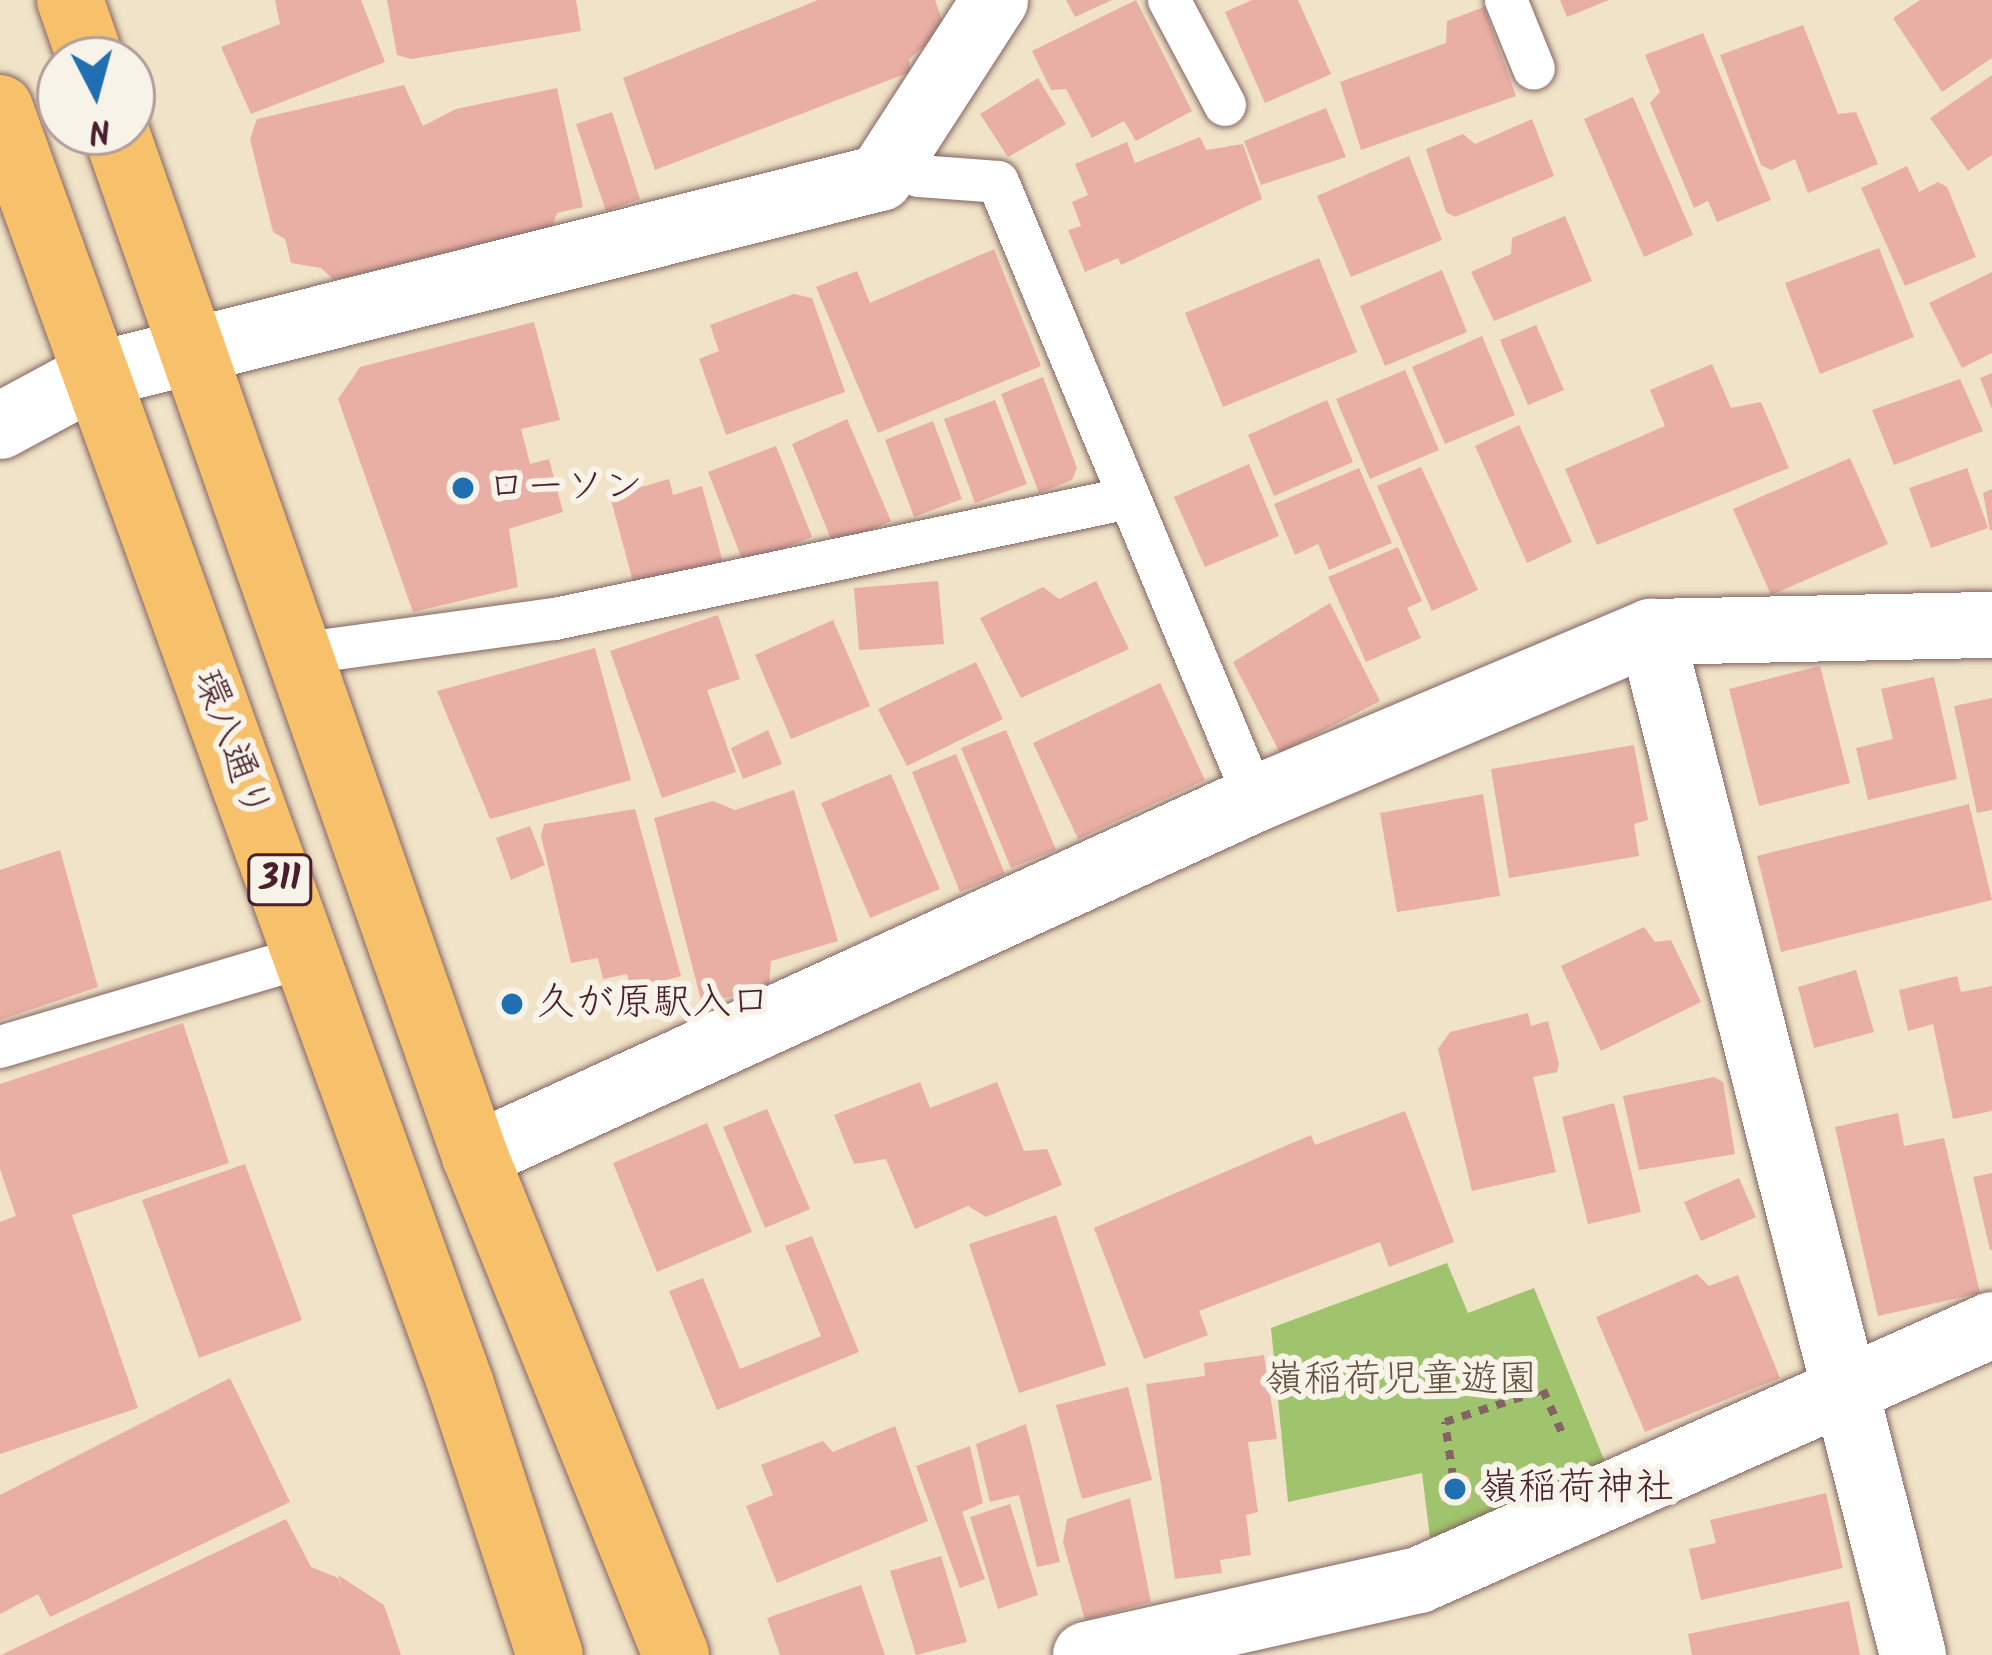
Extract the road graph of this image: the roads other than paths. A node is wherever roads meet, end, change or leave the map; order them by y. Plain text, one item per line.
1 (70, 0) edge
2 (1169, 0) edge
3 (1506, 0) edge
4 (983, 7) edge
5 (83, 36) edge
6 (1534, 69) dead end
7 (1226, 105) dead end
8 (0, 108) edge
9 (124, 156) edge
10 (891, 160) junction
11 (193, 352) junction
12 (93, 376) junction
13 (0, 426) edge
14 (1124, 499) junction
15 (1992, 625) edge
16 (1651, 632) junction
17 (298, 654) junction
18 (1255, 799) junction
19 (308, 956) junction
20 (0, 1047) edge
21 (475, 1156) junction
22 (1992, 1324) edge
23 (1849, 1393) junction
24 (550, 1655) edge
25 (676, 1655) edge
26 (1086, 1655) edge
27 (1913, 1655) edge

1 - 5 main road
2 - 7 lane
3 - 6 lane
4 - 10 street
8 - 12 main road, 環八通り / 311
9 - 11 main road, 311
10 - 11 street
10 - 14 lane
11 - 12 street
11 - 17 main road, 311
12 - 13 street
12 - 19 main road, 環八通り / 311
14 - 17 lane
14 - 18 lane
15 - 16 street
16 - 18 street
16 - 23 street
17 - 21 main road, 311
18 - 21 street
19 - 20 lane
19 - 24 main road, 環八通り / 311
21 - 25 main road, 311
22 - 23 street
23 - 26 street
23 - 27 street

